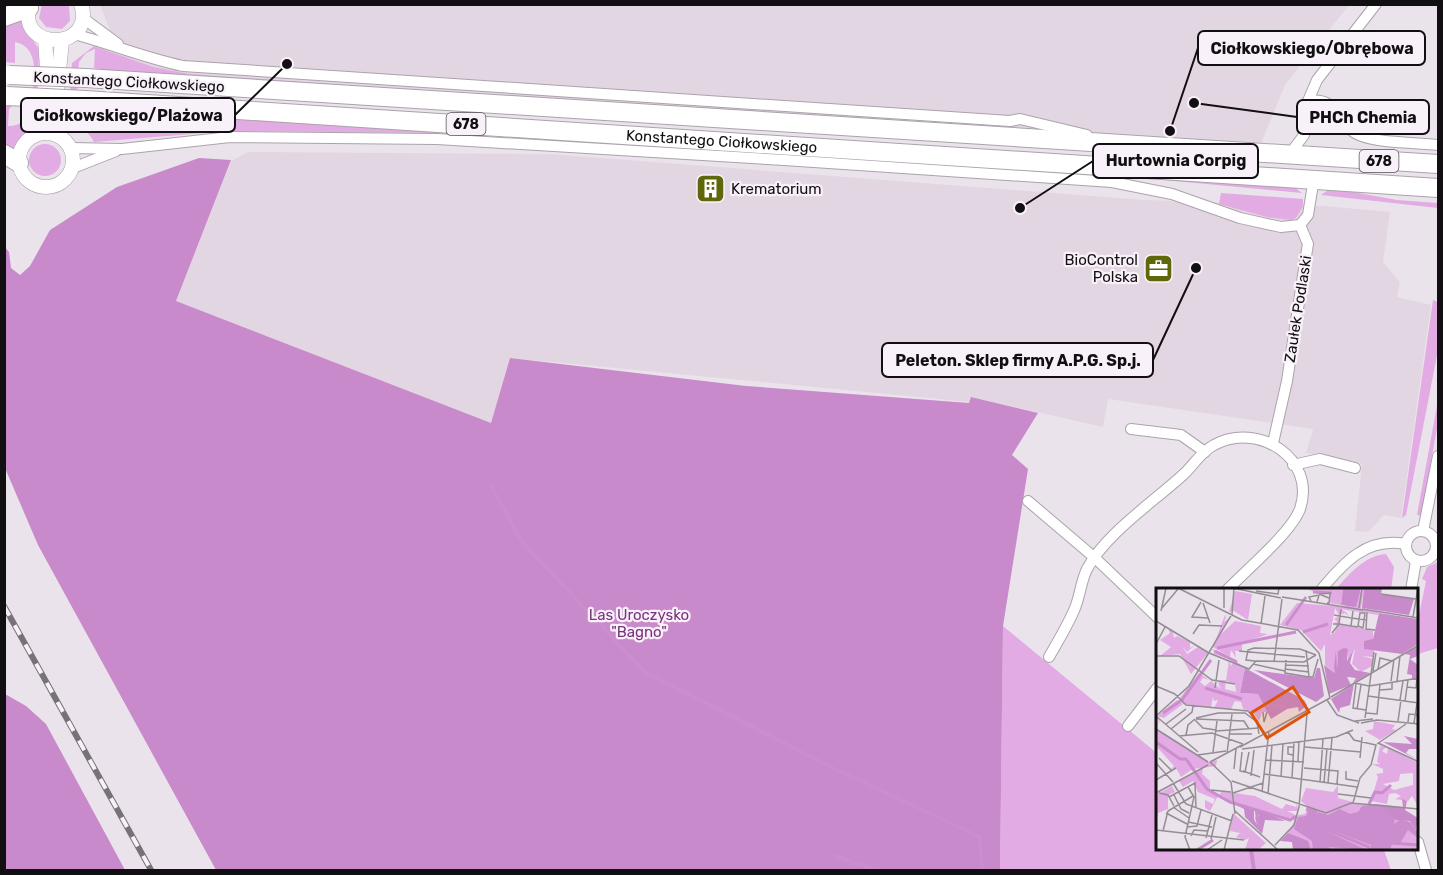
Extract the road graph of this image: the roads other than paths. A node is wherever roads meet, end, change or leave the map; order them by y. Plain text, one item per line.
1 (1376, 4) edge
2 (29, 6) edge
3 (82, 11) edge
4 (4, 17) edge
5 (68, 38) junction
6 (45, 39) junction
7 (121, 46) junction
8 (7, 75) edge
9 (6, 96) edge
10 (1308, 101) junction
11 (39, 133) junction
12 (56, 134) junction
13 (1304, 135) junction
14 (1110, 144) junction
15 (1438, 145) edge
16 (71, 148) junction
17 (122, 149) junction
18 (1289, 155) junction
19 (1319, 157) junction
20 (12, 158) edge
21 (1438, 164) edge
22 (73, 168) junction
23 (1314, 178) junction
24 (1438, 188) edge
25 (1300, 225) junction
26 (1131, 429) dead end
27 (1274, 443) junction
28 (1205, 452) junction
29 (1438, 456) edge
30 (1293, 465) junction
31 (1355, 468) dead end
32 (1028, 501) dead end
33 (1423, 531) junction
34 (1405, 544) junction
35 (1437, 550) edge
36 (1095, 558) junction
37 (1416, 561) junction
38 (1229, 588) edge
39 (1323, 588) edge
40 (1411, 588) edge
41 (1156, 616) edge
42 (1049, 657) dead end
43 (1156, 690) edge
44 (1128, 726) dead end
45 (1419, 846) edge
46 (1426, 870) edge

1 - 10 street
2 - 4 highway
2 - 6 street
3 - 5 street
3 - 7 street
5 - 6 street
5 - 7 street
5 - 12 street
6 - 11 street
7 - 14 street
8 - 14 highway, Konstantego Ciołkowskiego / 678, bridge
9 - 23 highway, Konstantego Ciołkowskiego / 678, bridge
10 - 13 street
10 - 15 street
11 - 12 street
11 - 20 street
12 - 16 street
13 - 18 street
13 - 19 street
14 - 18 highway, Konstantego Ciołkowskiego / 678
16 - 17 street
16 - 22 street
17 - 22 street
17 - 25 street
18 - 19 highway, Konstantego Ciołkowskiego / 678
19 - 21 highway, Konstantego Ciołkowskiego / 678
20 - 22 street
23 - 24 highway, Konstantego Ciołkowskiego / 678
23 - 25 street
25 - 27 street, Zaułek Podlaski
26 - 28 street
27 - 28 street
27 - 30 street
28 - 36 street
29 - 33 street
30 - 31 street
30 - 38 street
32 - 36 street
33 - 34 street
33 - 35 street
34 - 37 street
34 - 39 street
35 - 37 street
36 - 41 street
36 - 42 street
37 - 40 street
43 - 44 street
45 - 46 street

